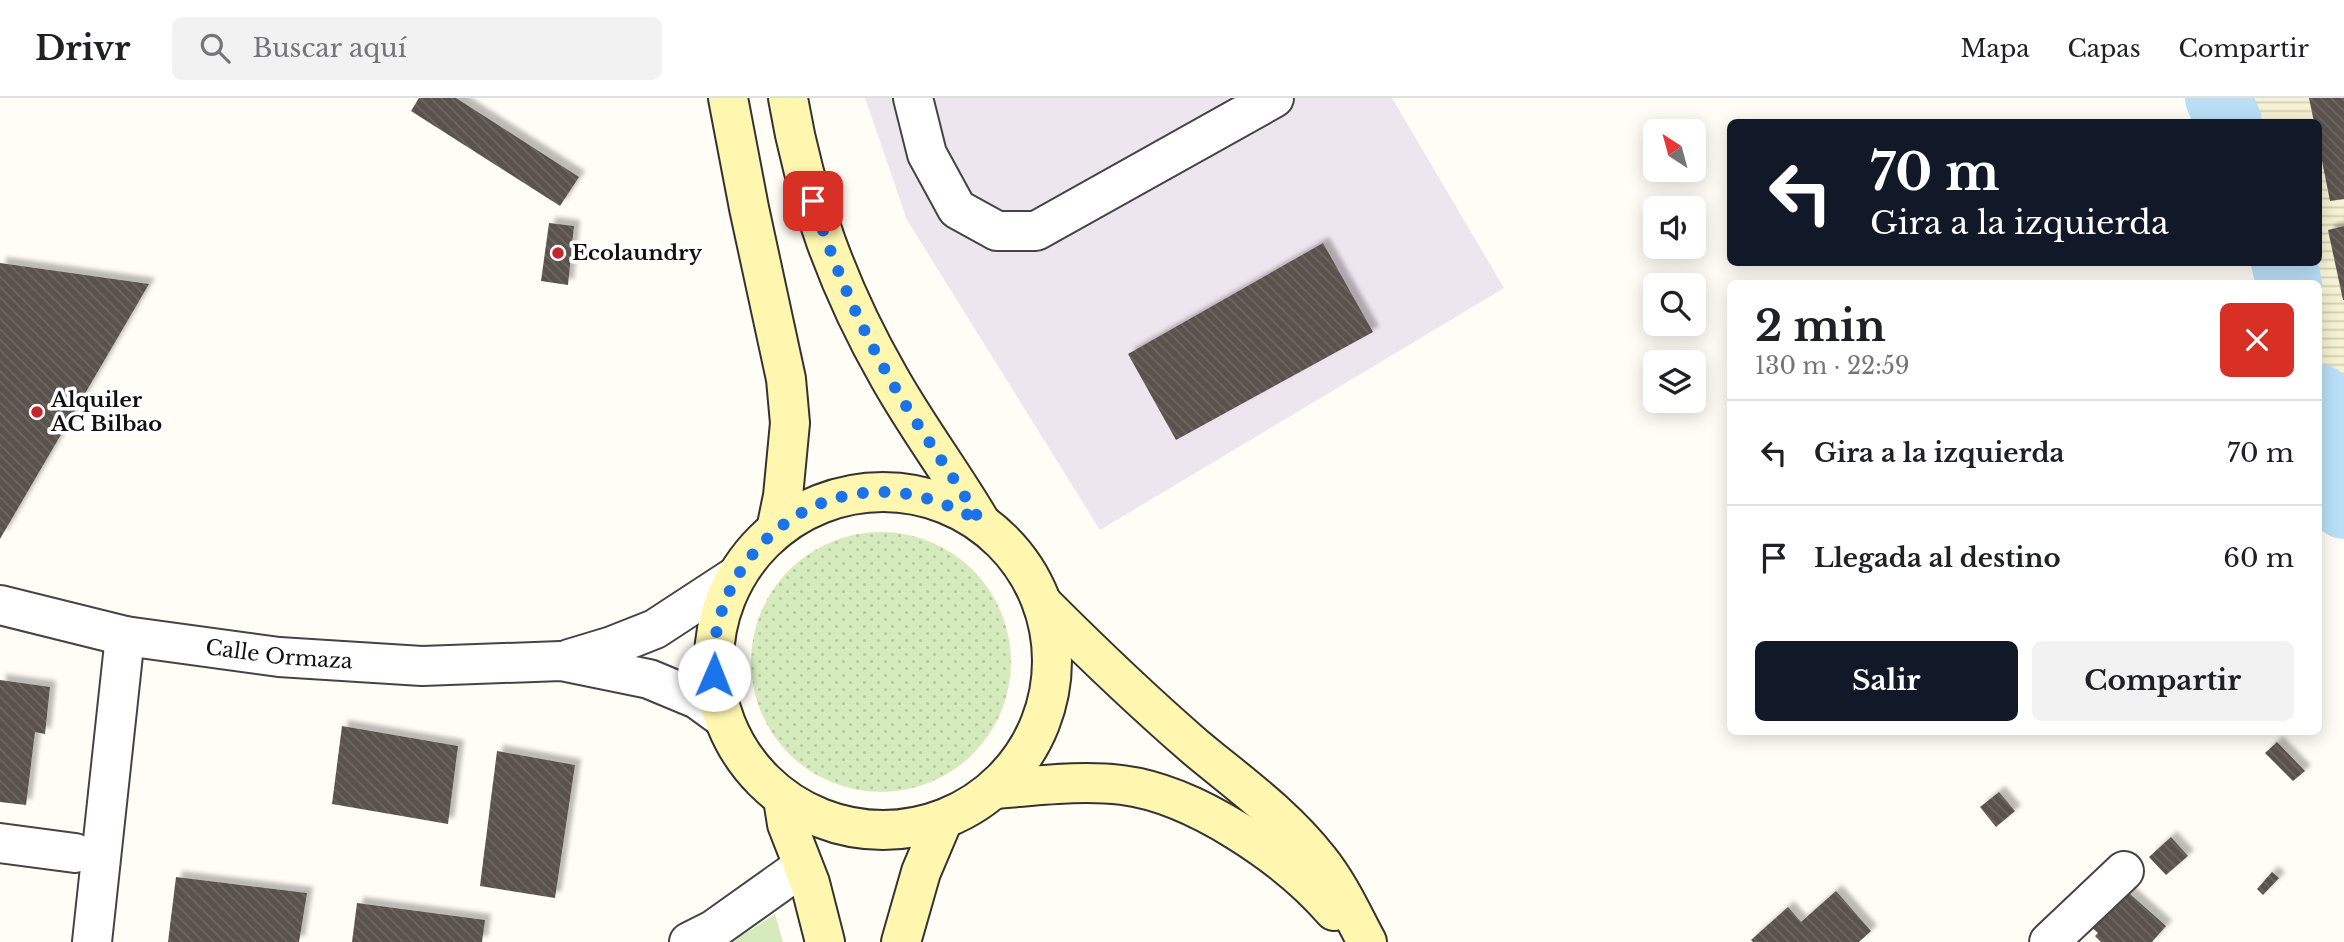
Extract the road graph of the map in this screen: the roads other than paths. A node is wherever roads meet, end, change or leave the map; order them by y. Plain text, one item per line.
1 (728, 98) edge
2 (788, 98) edge
3 (913, 98) edge
4 (1274, 98) edge
5 (980, 521) junction
6 (776, 530) junction
7 (736, 576) junction
8 (1043, 604) junction
9 (0, 605) edge
10 (125, 636) junction
11 (561, 661) junction
12 (723, 718) junction
13 (994, 789) junction
14 (783, 799) junction
15 (943, 820) junction
16 (0, 843) edge
17 (75, 853) dead end
18 (803, 866) junction
19 (2124, 871) dead end
20 (92, 942) edge
21 (690, 942) edge
22 (825, 942) edge
23 (901, 942) edge
24 (1362, 942) edge
25 (1367, 942) edge
26 (2049, 942) edge

1 - 6 street
2 - 5 street
3 - 4 street
5 - 6 street
5 - 8 street
6 - 7 street
7 - 11 street, Calle Ormaza
7 - 12 street
8 - 13 street
8 - 25 street
9 - 10 street, Calle Ormaza
10 - 11 street, Calle Ormaza
10 - 20 street
11 - 12 street, Calle Ormaza
12 - 14 street
13 - 15 street
13 - 24 street
14 - 15 street
14 - 18 street
15 - 23 street
16 - 17 street
18 - 21 street
18 - 22 street
19 - 26 street

